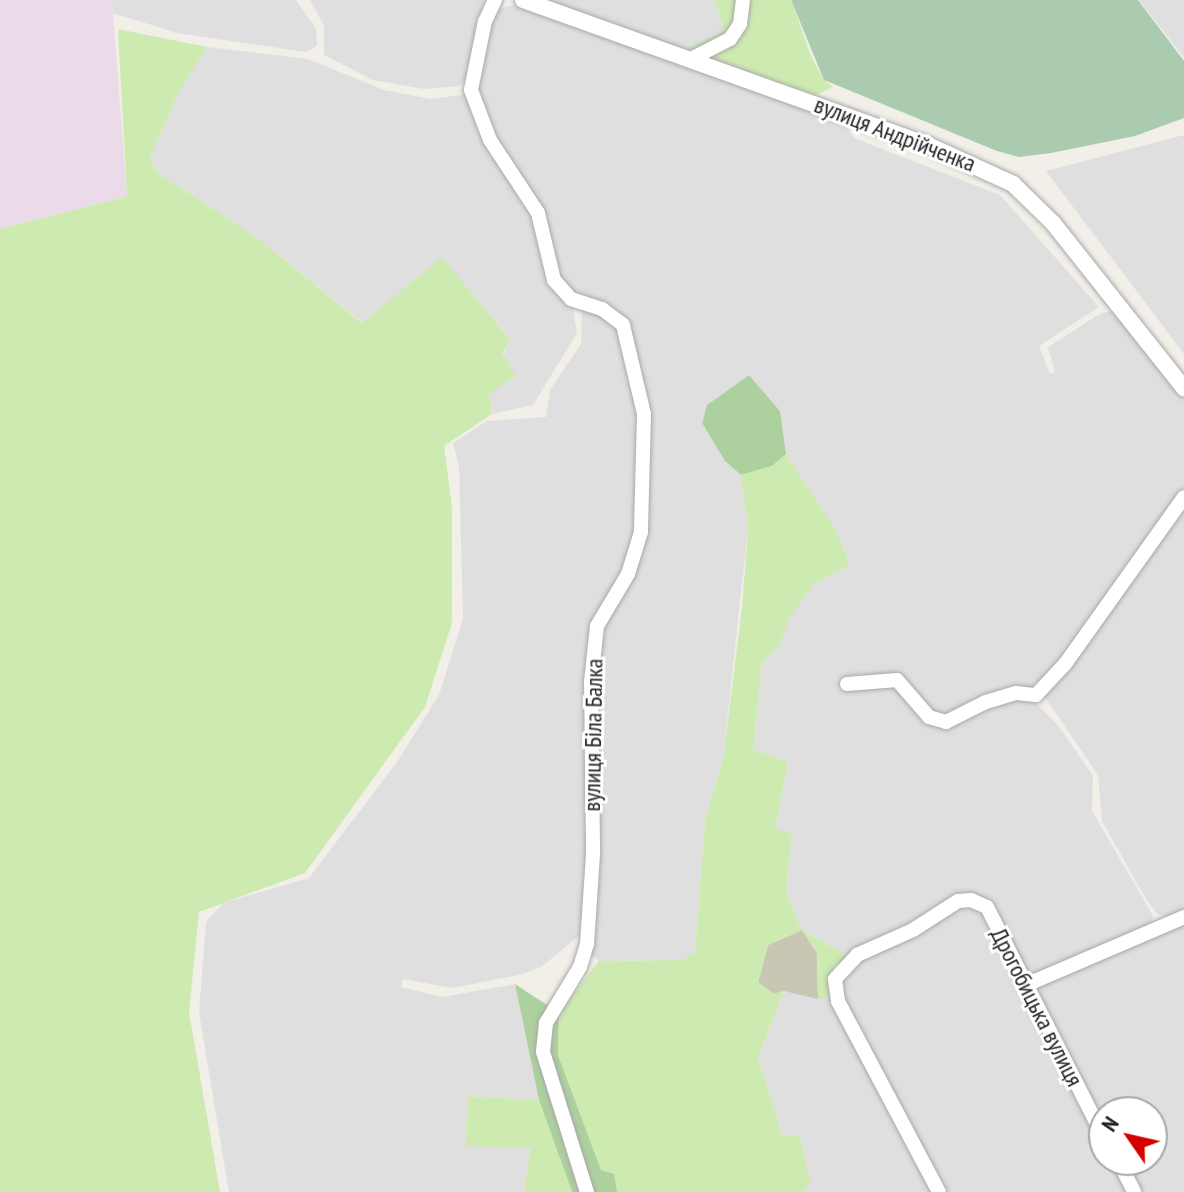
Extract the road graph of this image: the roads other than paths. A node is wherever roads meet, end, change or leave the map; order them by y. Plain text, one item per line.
1 (495, 0) edge
2 (523, 0) edge
3 (743, 0) edge
4 (689, 60) junction
5 (1184, 388) edge
6 (1184, 497) edge
7 (847, 684) dead end
8 (1184, 917) edge
9 (1028, 984) junction
10 (1088, 1106) edge
11 (587, 1192) edge
12 (939, 1192) edge

1 - 11 street, вулиця Біла Балка
2 - 4 street, вулиця Андрійченка
3 - 4 street
4 - 5 street, вулиця Андрійченка
6 - 7 street
8 - 9 street
9 - 10 street, Дрогобицька вулиця
9 - 12 street, Дрогобицька вулиця

